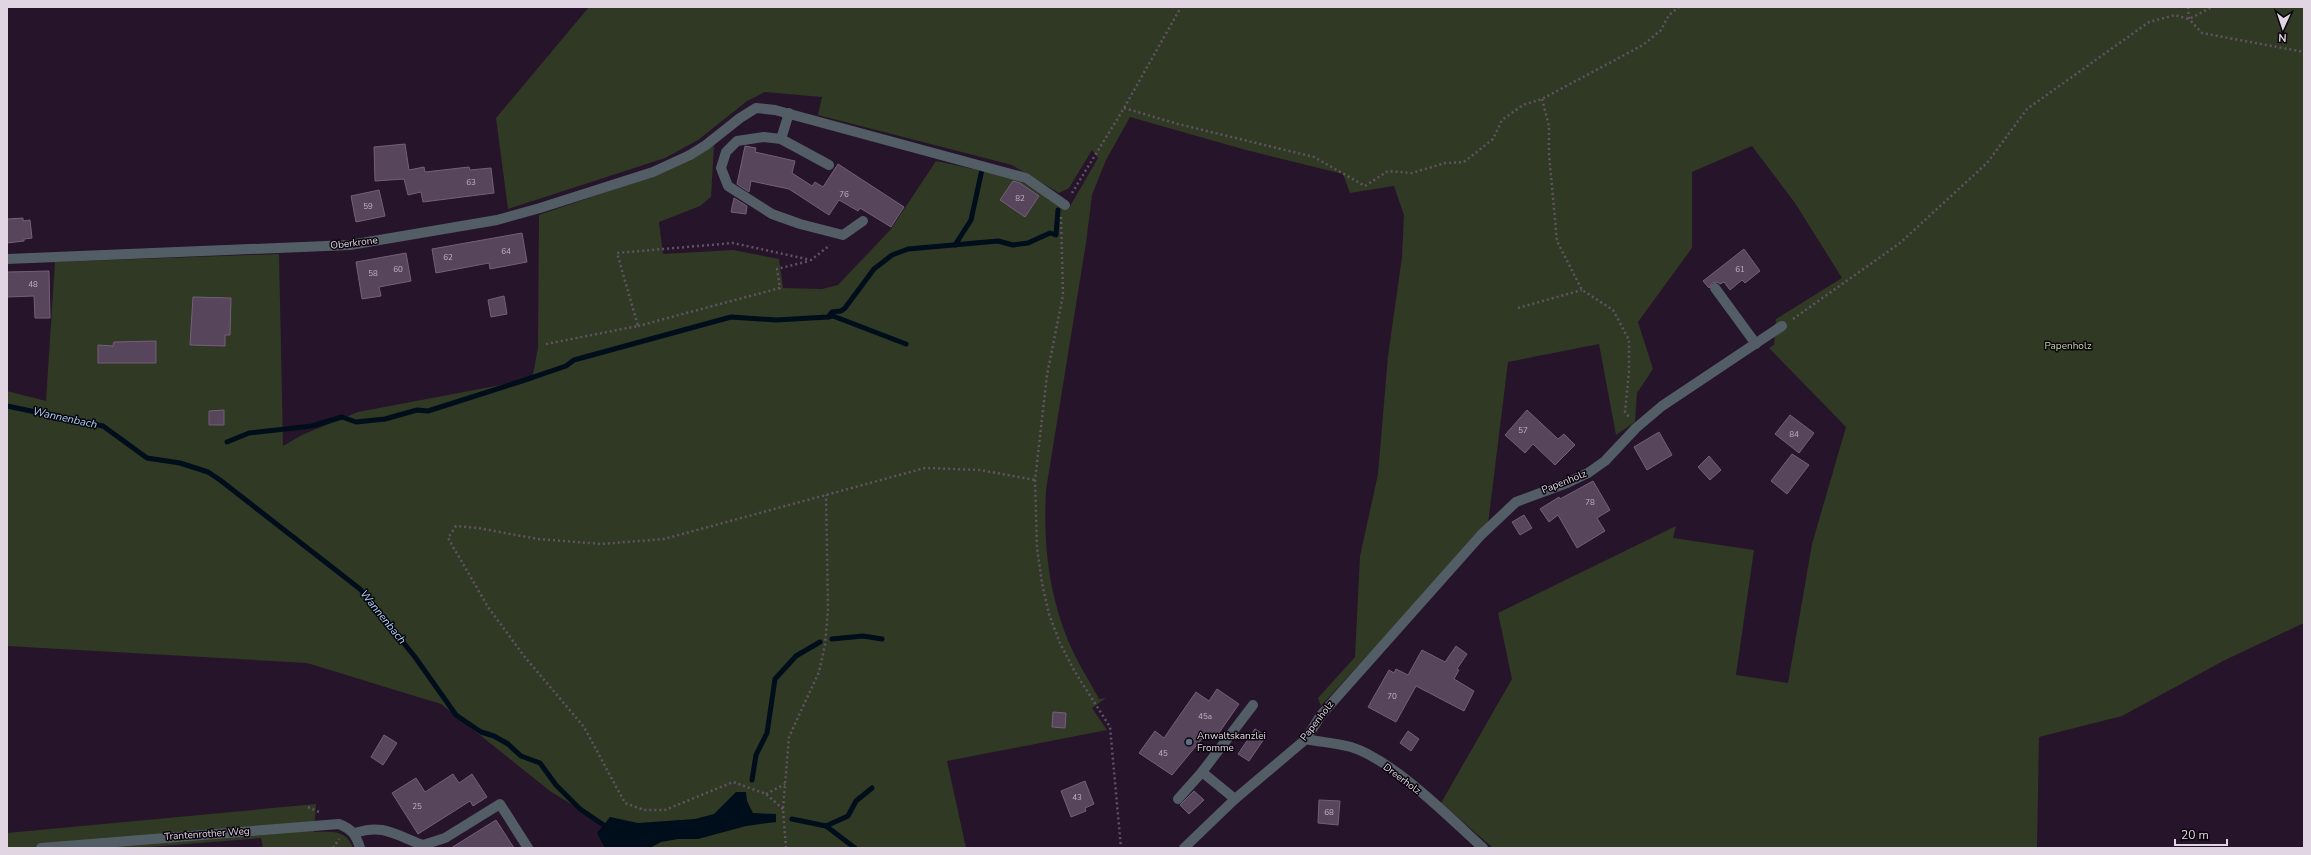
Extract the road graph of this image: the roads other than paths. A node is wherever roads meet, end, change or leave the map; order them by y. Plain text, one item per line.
1 (789, 113) junction
2 (781, 139) junction
3 (829, 166) dead end
4 (1065, 205) road end
5 (863, 221) dead end
6 (7, 259) edge
7 (1715, 288) dead end
8 (1782, 326) road end
9 (1756, 344) junction
10 (1253, 705) dead end
11 (1306, 739) junction
12 (1202, 772) junction
13 (1178, 799) dead end
14 (1235, 799) junction
15 (355, 834) junction
16 (41, 848) edge
17 (360, 848) edge
18 (528, 848) edge
19 (1184, 848) edge
20 (1483, 848) edge

1 - 2 street
1 - 4 street, Oberkrone
1 - 6 street, Oberkrone
2 - 3 street
2 - 5 street
7 - 9 street
8 - 9 street, Papenholz
9 - 11 street, Papenholz
10 - 12 street
11 - 14 street, Papenholz
11 - 20 street, Dreerholz
12 - 13 street
12 - 14 street
14 - 19 street, Papenholz
15 - 16 street, Trantenrother Weg
15 - 17 street
15 - 18 street

